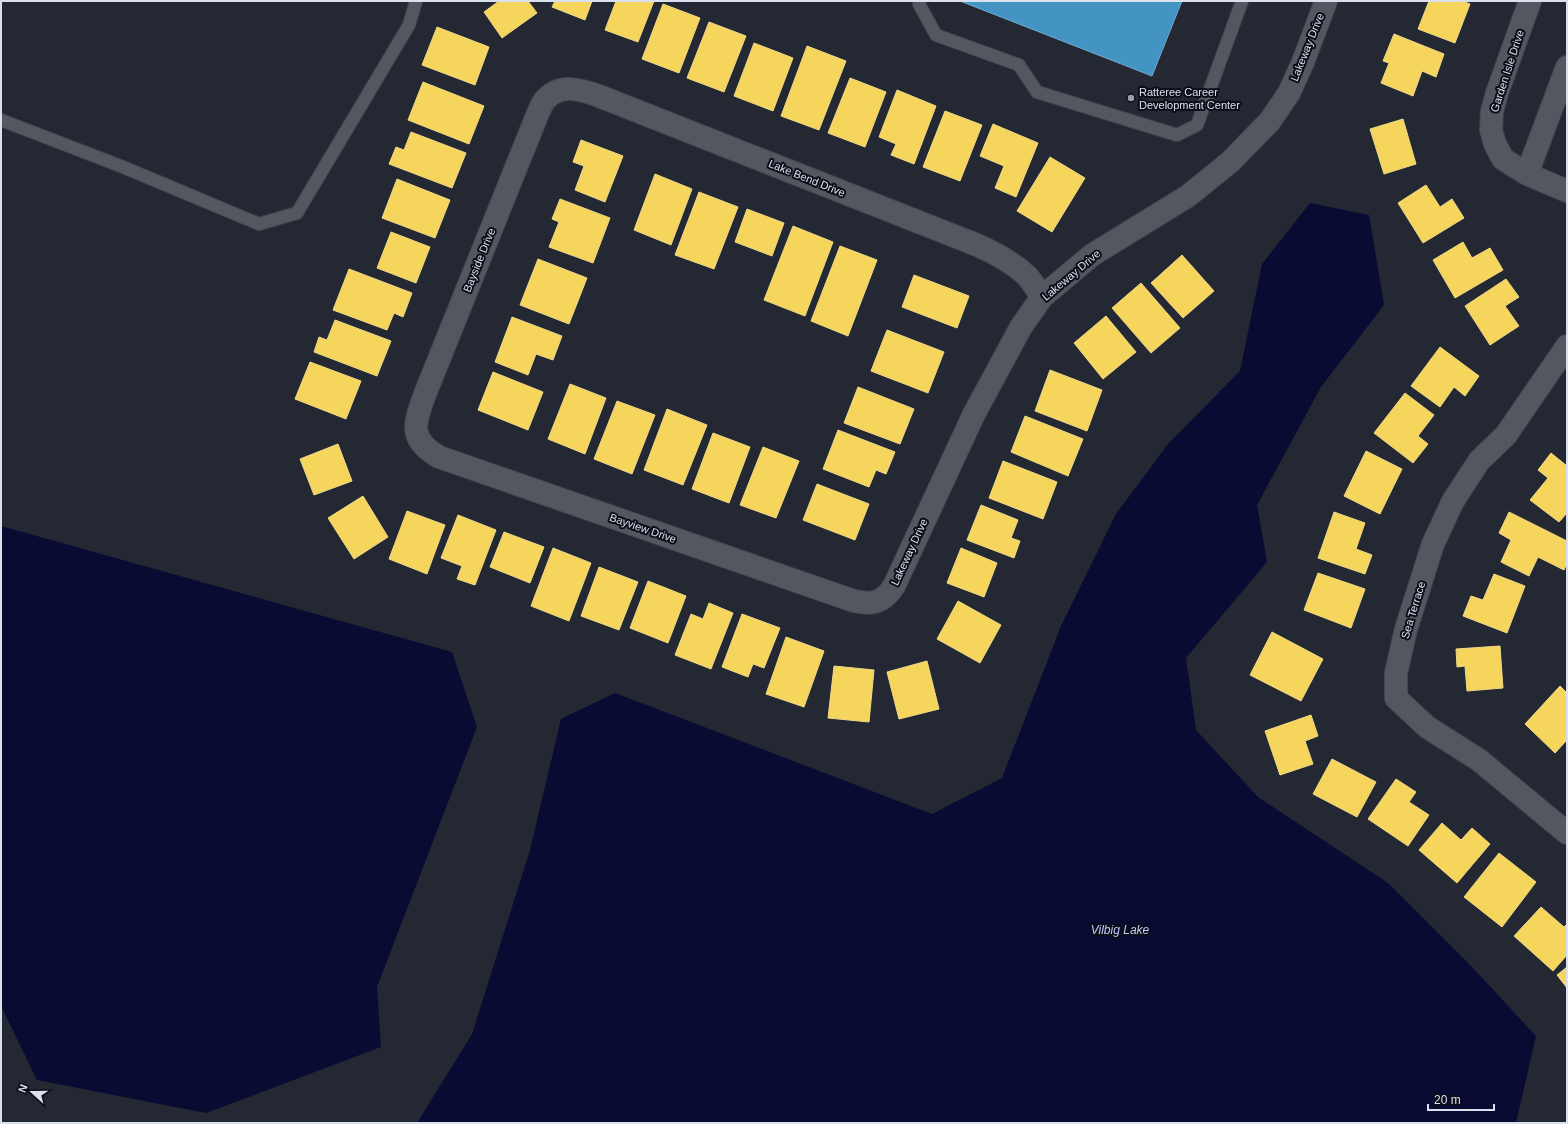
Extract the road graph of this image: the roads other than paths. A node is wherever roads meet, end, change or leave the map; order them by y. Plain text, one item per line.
1 (416, 1) edge
2 (920, 1) edge
3 (1242, 1) edge
4 (1326, 1) edge
5 (1530, 1) edge
6 (1567, 67) edge
7 (556, 91) joint
8 (1, 120) edge
9 (1527, 174) junction
10 (1567, 191) edge
11 (1042, 297) junction
12 (1567, 346) edge
13 (416, 436) joint
14 (877, 602) joint
15 (1567, 833) edge

1 - 8 lane
2 - 3 lane
4 - 11 street, Lakeway Drive
5 - 9 street, Garden Isle Drive
6 - 9 street
7 - 11 street, Lake Bend Drive
7 - 13 street, Bayside Drive
9 - 10 street, Garden Isle Drive
11 - 14 street, Lakeway Drive
12 - 15 street, Sea Terrace
13 - 14 street, Bayview Drive

